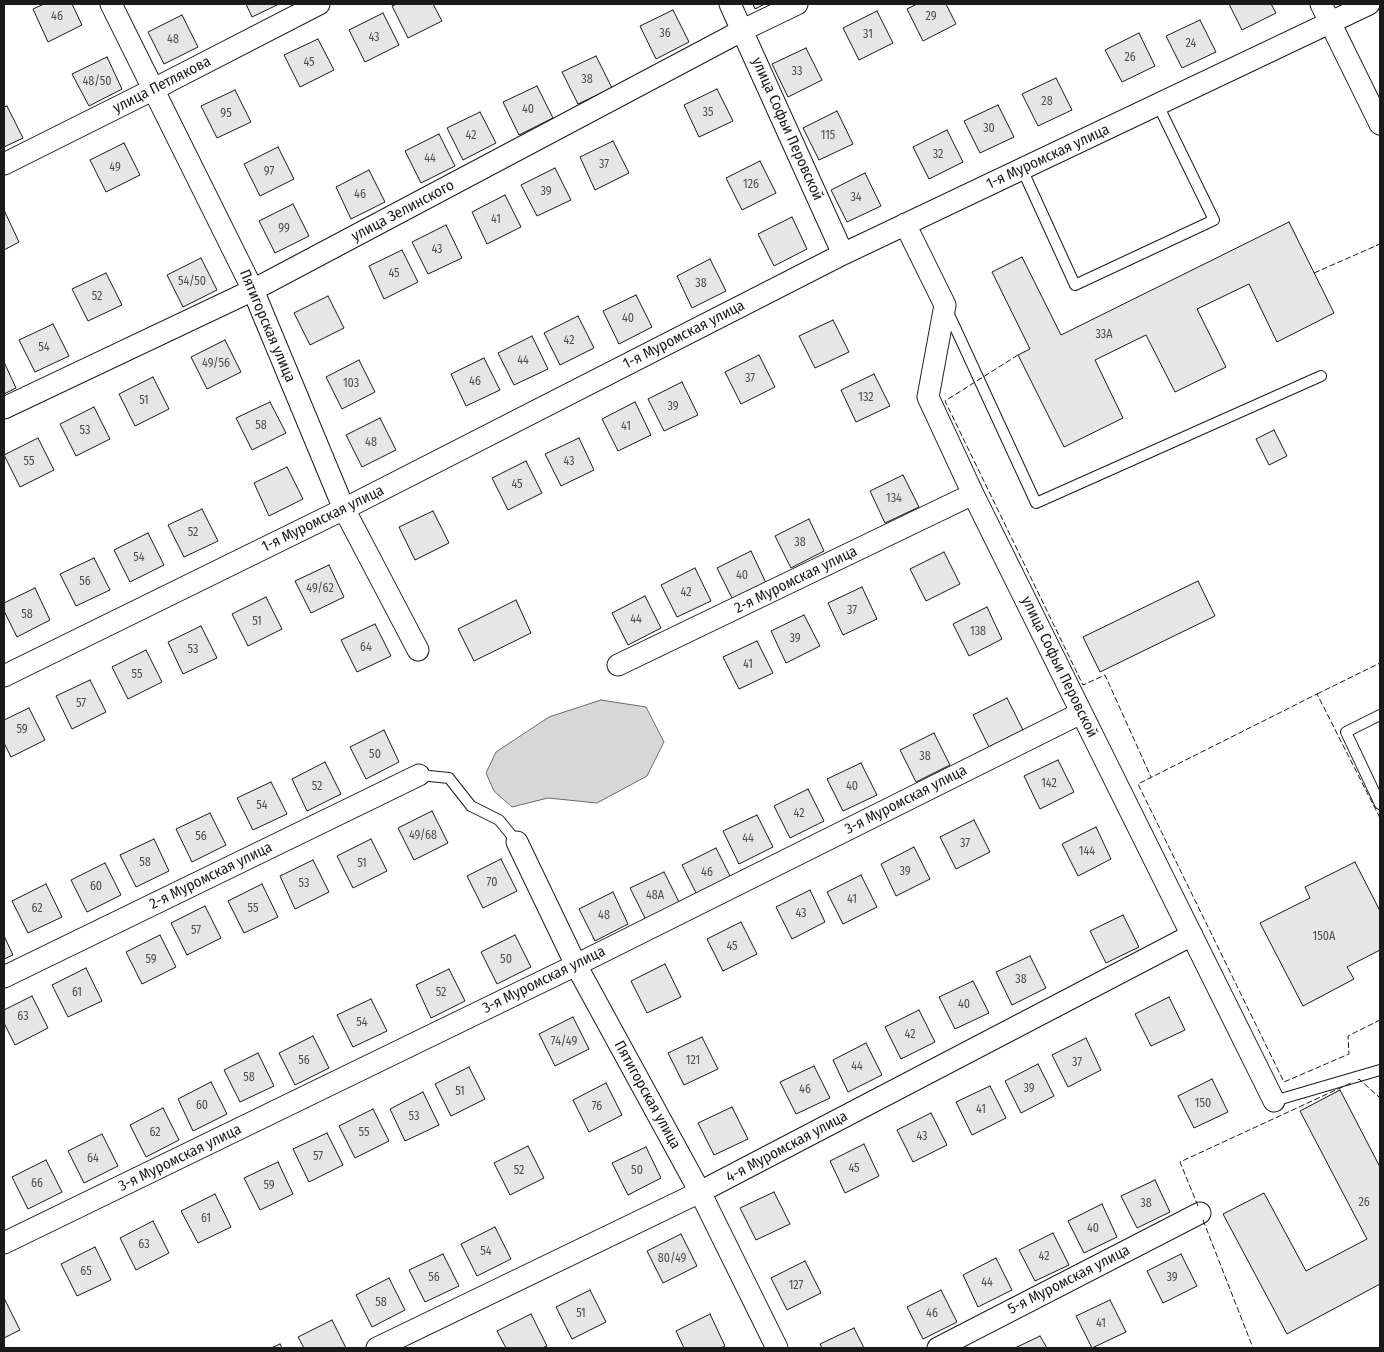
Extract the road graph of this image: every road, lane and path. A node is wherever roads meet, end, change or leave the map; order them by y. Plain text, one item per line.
1 (111, 4) edge
2 (319, 4) edge
3 (730, 4) edge
4 (797, 4) edge
5 (1321, 4) edge
6 (1369, 4) edge
7 (1330, 23) junction
8 (743, 30) junction
9 (154, 90) junction
10 (1158, 105) junction
11 (1380, 124) edge
12 (4, 164) edge
13 (1022, 169) junction
14 (905, 224) junction
15 (843, 254) junction
16 (253, 290) junction
17 (945, 305) junction
18 (1321, 376) dead end
19 (4, 408) edge
20 (973, 494) junction
21 (344, 510) junction
22 (418, 650) dead end
23 (618, 665) dead end
24 (4, 676) edge
25 (1081, 713) junction
26 (1380, 715) edge
27 (419, 774) joint
28 (1380, 804) edge
29 (517, 842) joint
30 (1192, 935) junction
31 (576, 965) junction
32 (4, 976) edge
33 (1380, 1070) edge
34 (1274, 1101) joint
35 (700, 1192) junction
36 (1200, 1213) dead end
37 (4, 1243) edge
38 (378, 1348) edge
39 (778, 1348) edge
40 (938, 1348) edge

1 - 9 street, Пятигорская улица
2 - 9 street, улица Петлякова
3 - 8 street, улица Софьи Перовской
4 - 8 street, улица Зелинского
5 - 7 street
6 - 7 street, 1-я Муромская улица
7 - 10 street, 1-я Муромская улица
7 - 11 street
8 - 15 street, улица Софьи Перовской
8 - 16 street, улица Зелинского
9 - 12 street, улица Петлякова
9 - 16 street, Пятигорская улица
10 - 13 street, 1-я Муромская улица
10 - 13 lane
13 - 14 street, 1-я Муромская улица
14 - 15 street, 1-я Муромская улица
14 - 17 street
15 - 21 street, 1-я Муромская улица
16 - 19 street, улица Зелинского
16 - 21 street, Пятигорская улица
17 - 18 lane
17 - 20 street, улица Софьи Перовской
20 - 23 street, 2-я Муромская улица
20 - 25 street, улица Софьи Перовской
21 - 22 street, Пятигорская улица
21 - 24 street, 1-я Муромская улица
25 - 30 street, улица Софьи Перовской
25 - 31 street, 3-я Муромская улица
26 - 28 lane
27 - 29 lane
27 - 32 street, 2-я Муромская улица
29 - 31 street, Пятигорская улица
30 - 34 street, улица Софьи Перовской
30 - 35 street, 4-я Муромская улица
31 - 35 street, Пятигорская улица
31 - 37 street, 3-я Муромская улица
33 - 34 lane
35 - 38 street, 4-я Муромская улица
35 - 39 street, Пятигорская улица
36 - 40 street, 5-я Муромская улица

